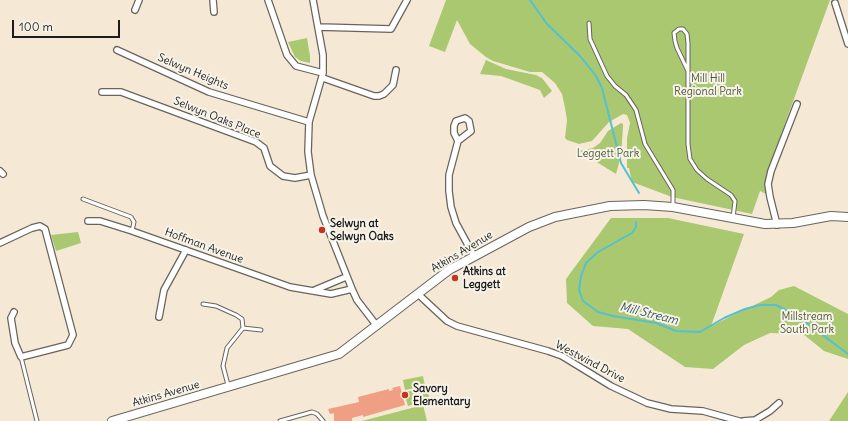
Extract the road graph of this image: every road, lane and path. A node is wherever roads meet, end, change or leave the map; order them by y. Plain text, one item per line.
1 (139, 0) edge
2 (213, 0) edge
3 (268, 0) edge
4 (312, 0) edge
5 (407, 0) edge
6 (835, 3) dead end
7 (135, 10) dead end
8 (214, 12) dead end
9 (589, 23) dead end
10 (318, 27) junction
11 (848, 44) edge
12 (117, 50) dead end
13 (396, 70) dead end
14 (688, 71) junction
15 (323, 75) junction
16 (102, 92) dead end
17 (797, 104) dead end
18 (309, 122) junction
19 (458, 141) dead end
20 (311, 175) junction
21 (83, 199) dead end
22 (673, 208) junction
23 (848, 217) edge
24 (88, 220) dead end
25 (732, 220) junction
26 (777, 225) junction
27 (132, 231) junction
28 (0, 243) edge
29 (186, 250) junction
30 (474, 256) junction
31 (346, 277) junction
32 (352, 289) junction
33 (314, 290) junction
34 (418, 294) junction
35 (203, 304) dead end
36 (14, 312) dead end
37 (159, 317) dead end
38 (377, 326) junction
39 (243, 328) junction
40 (261, 330) dead end
41 (21, 357) junction
42 (228, 387) junction
43 (779, 403) dead end
44 (37, 421) edge
45 (112, 421) edge
46 (280, 421) edge
47 (323, 421) edge
48 (739, 421) edge
49 (743, 421) edge

1 - 7 street
2 - 8 street
3 - 15 street
4 - 10 street
5 - 10 street
6 - 11 street
9 - 22 lane
10 - 15 street
12 - 18 street, Selwyn Heights
13 - 15 street
14 - 14 lane
14 - 25 lane
15 - 18 street
16 - 20 street, Selwyn Oaks Place
17 - 26 street
18 - 20 street
19 - 30 street
20 - 31 street
21 - 27 lane
22 - 25 street, Atkins Avenue
22 - 30 street, Atkins Avenue
23 - 26 street, Atkins Avenue
24 - 27 street, Hoffman Avenue
25 - 26 street, Atkins Avenue
27 - 29 street, Hoffman Avenue
28 - 41 street
29 - 33 street, Hoffman Avenue
29 - 37 street
30 - 34 street, Atkins Avenue
31 - 32 street
31 - 33 street, Hoffman Avenue
32 - 33 street, Hoffman Avenue
32 - 38 street
34 - 38 street, Atkins Avenue
34 - 48 street, Westwind Drive
35 - 39 lane
36 - 41 street
38 - 42 street, Atkins Avenue
39 - 40 lane
39 - 42 lane
41 - 44 lane
42 - 45 street, Atkins Avenue
43 - 49 street
46 - 47 lane

